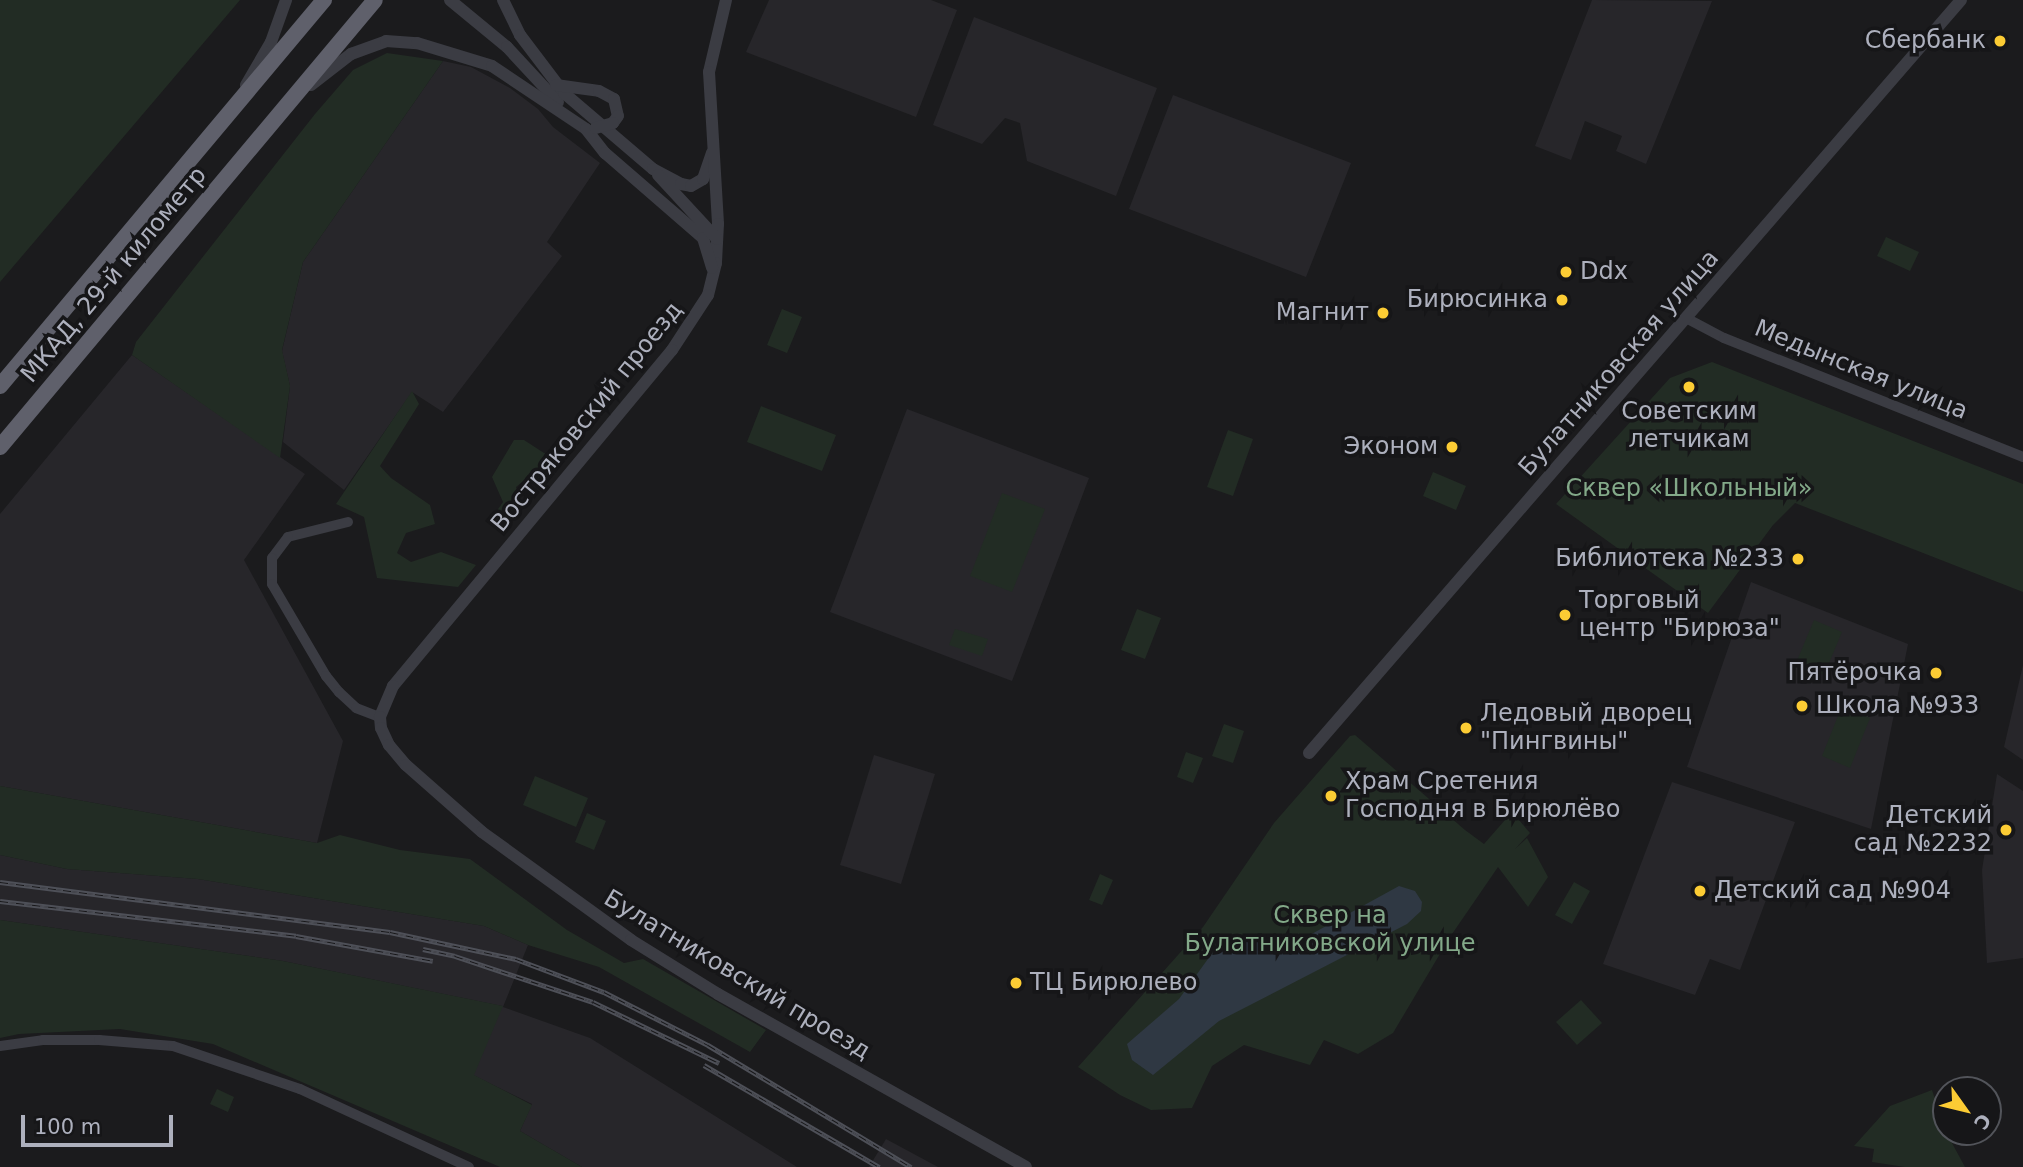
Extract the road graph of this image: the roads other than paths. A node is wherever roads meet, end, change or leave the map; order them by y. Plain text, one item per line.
1 (286, 0) edge
2 (324, 0) edge
3 (375, 0) edge
4 (450, 0) edge
5 (503, 0) edge
6 (726, 0) edge
7 (1961, 0) edge
8 (519, 59) junction
9 (561, 87) junction
10 (232, 109) junction
11 (570, 116) junction
12 (603, 127) junction
13 (586, 129) junction
14 (264, 133) junction
15 (714, 146) junction
16 (653, 169) junction
17 (679, 215) junction
18 (713, 225) junction
19 (714, 273) junction
20 (1686, 318) junction
21 (0, 386) edge
22 (0, 447) edge
23 (2023, 457) edge
24 (348, 522) dead end
25 (380, 716) junction
26 (1309, 753) dead end
27 (0, 1046) edge
28 (469, 1167) edge
29 (1026, 1167) edge

1 - 10 street
2 - 10 highway, МКАД, 29-й километр
3 - 14 highway, МКАД, 29-й километр
4 - 8 street
5 - 9 street
6 - 15 street
7 - 20 street, Булатниковская улица
8 - 9 street
8 - 11 street
9 - 12 street
9 - 12 street
10 - 21 highway, МКАД, 29-й километр
11 - 13 street
11 - 14 street
12 - 13 street
12 - 16 street
13 - 17 street
14 - 22 highway, МКАД, 29-й километр
15 - 16 street
15 - 18 street
16 - 18 street
17 - 18 street
17 - 19 street
18 - 19 street, Востряковский проезд
19 - 25 street, Востряковский проезд
20 - 23 street, Медынская улица
20 - 26 street, Булатниковская улица
24 - 25 street
25 - 29 street, Булатниковский проезд
27 - 28 street

